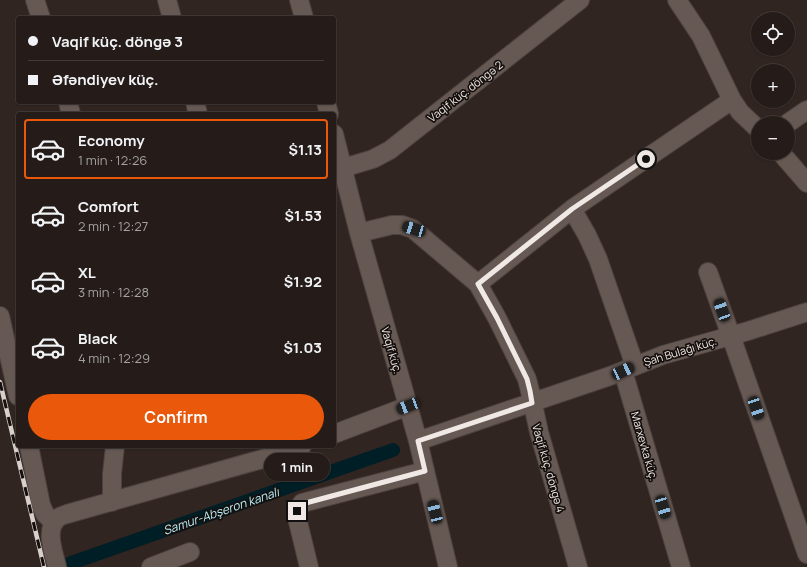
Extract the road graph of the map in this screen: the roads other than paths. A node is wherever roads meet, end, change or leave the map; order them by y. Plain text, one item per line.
1 (35, 0) edge
2 (167, 0) edge
3 (300, 0) edge
4 (580, 0) edge
5 (677, 0) edge
6 (40, 16) edge
7 (171, 16) edge
8 (304, 16) edge
9 (732, 100) junction
10 (807, 110) edge
11 (795, 118) edge
12 (751, 122) edge
13 (336, 142) edge
14 (787, 160) edge
15 (343, 168) junction
16 (807, 183) edge
17 (572, 209) junction
18 (359, 233) junction
19 (708, 272) dead end
20 (478, 284) junction
21 (0, 316) edge
22 (806, 317) edge
23 (731, 336) junction
24 (12, 339) edge
25 (629, 368) junction
26 (16, 377) edge
27 (532, 403) junction
28 (408, 406) junction
29 (336, 433) edge
30 (418, 441) junction
31 (29, 448) edge
32 (115, 448) edge
33 (290, 448) edge
34 (279, 450) edge
35 (425, 471) junction
36 (112, 502) junction
37 (54, 523) junction
38 (190, 552) dead end
39 (807, 554) edge
40 (807, 565) edge
41 (57, 567) edge
42 (151, 567) edge
43 (309, 567) edge
44 (448, 567) edge
45 (578, 567) edge
46 (681, 567) edge
47 (804, 567) edge

1 - 6 street
2 - 7 street
3 - 8 street
4 - 15 street, Vaqif küç. döngə 2
5 - 9 street
9 - 12 street
9 - 17 street
10 - 11 street
13 - 15 street, Vaqif küç.
14 - 16 street
15 - 18 street, Vaqif küç.
17 - 20 street
17 - 25 street, Marxevka küç.
18 - 20 street
18 - 28 street, Vaqif küç.
19 - 23 street
20 - 27 street, Vaqif küç. döngə 4
21 - 24 street
22 - 23 street, Şah Bulağı küç.
23 - 25 street, Şah Bulağı küç.
23 - 39 street
24 - 26 street
25 - 27 street, Şah Bulağı küç.
25 - 46 street, Marxevka küç.
27 - 30 street, Şah Bulağı küç.
27 - 45 street, Vaqif küç. döngə 4
28 - 29 street
28 - 30 street, Vaqif küç.
30 - 35 street, Vaqif küç.
31 - 37 street
32 - 36 street
33 - 34 street
34 - 36 street
35 - 43 street
35 - 44 street, Vaqif küç.
36 - 37 street
37 - 41 street
38 - 42 street
40 - 47 street

